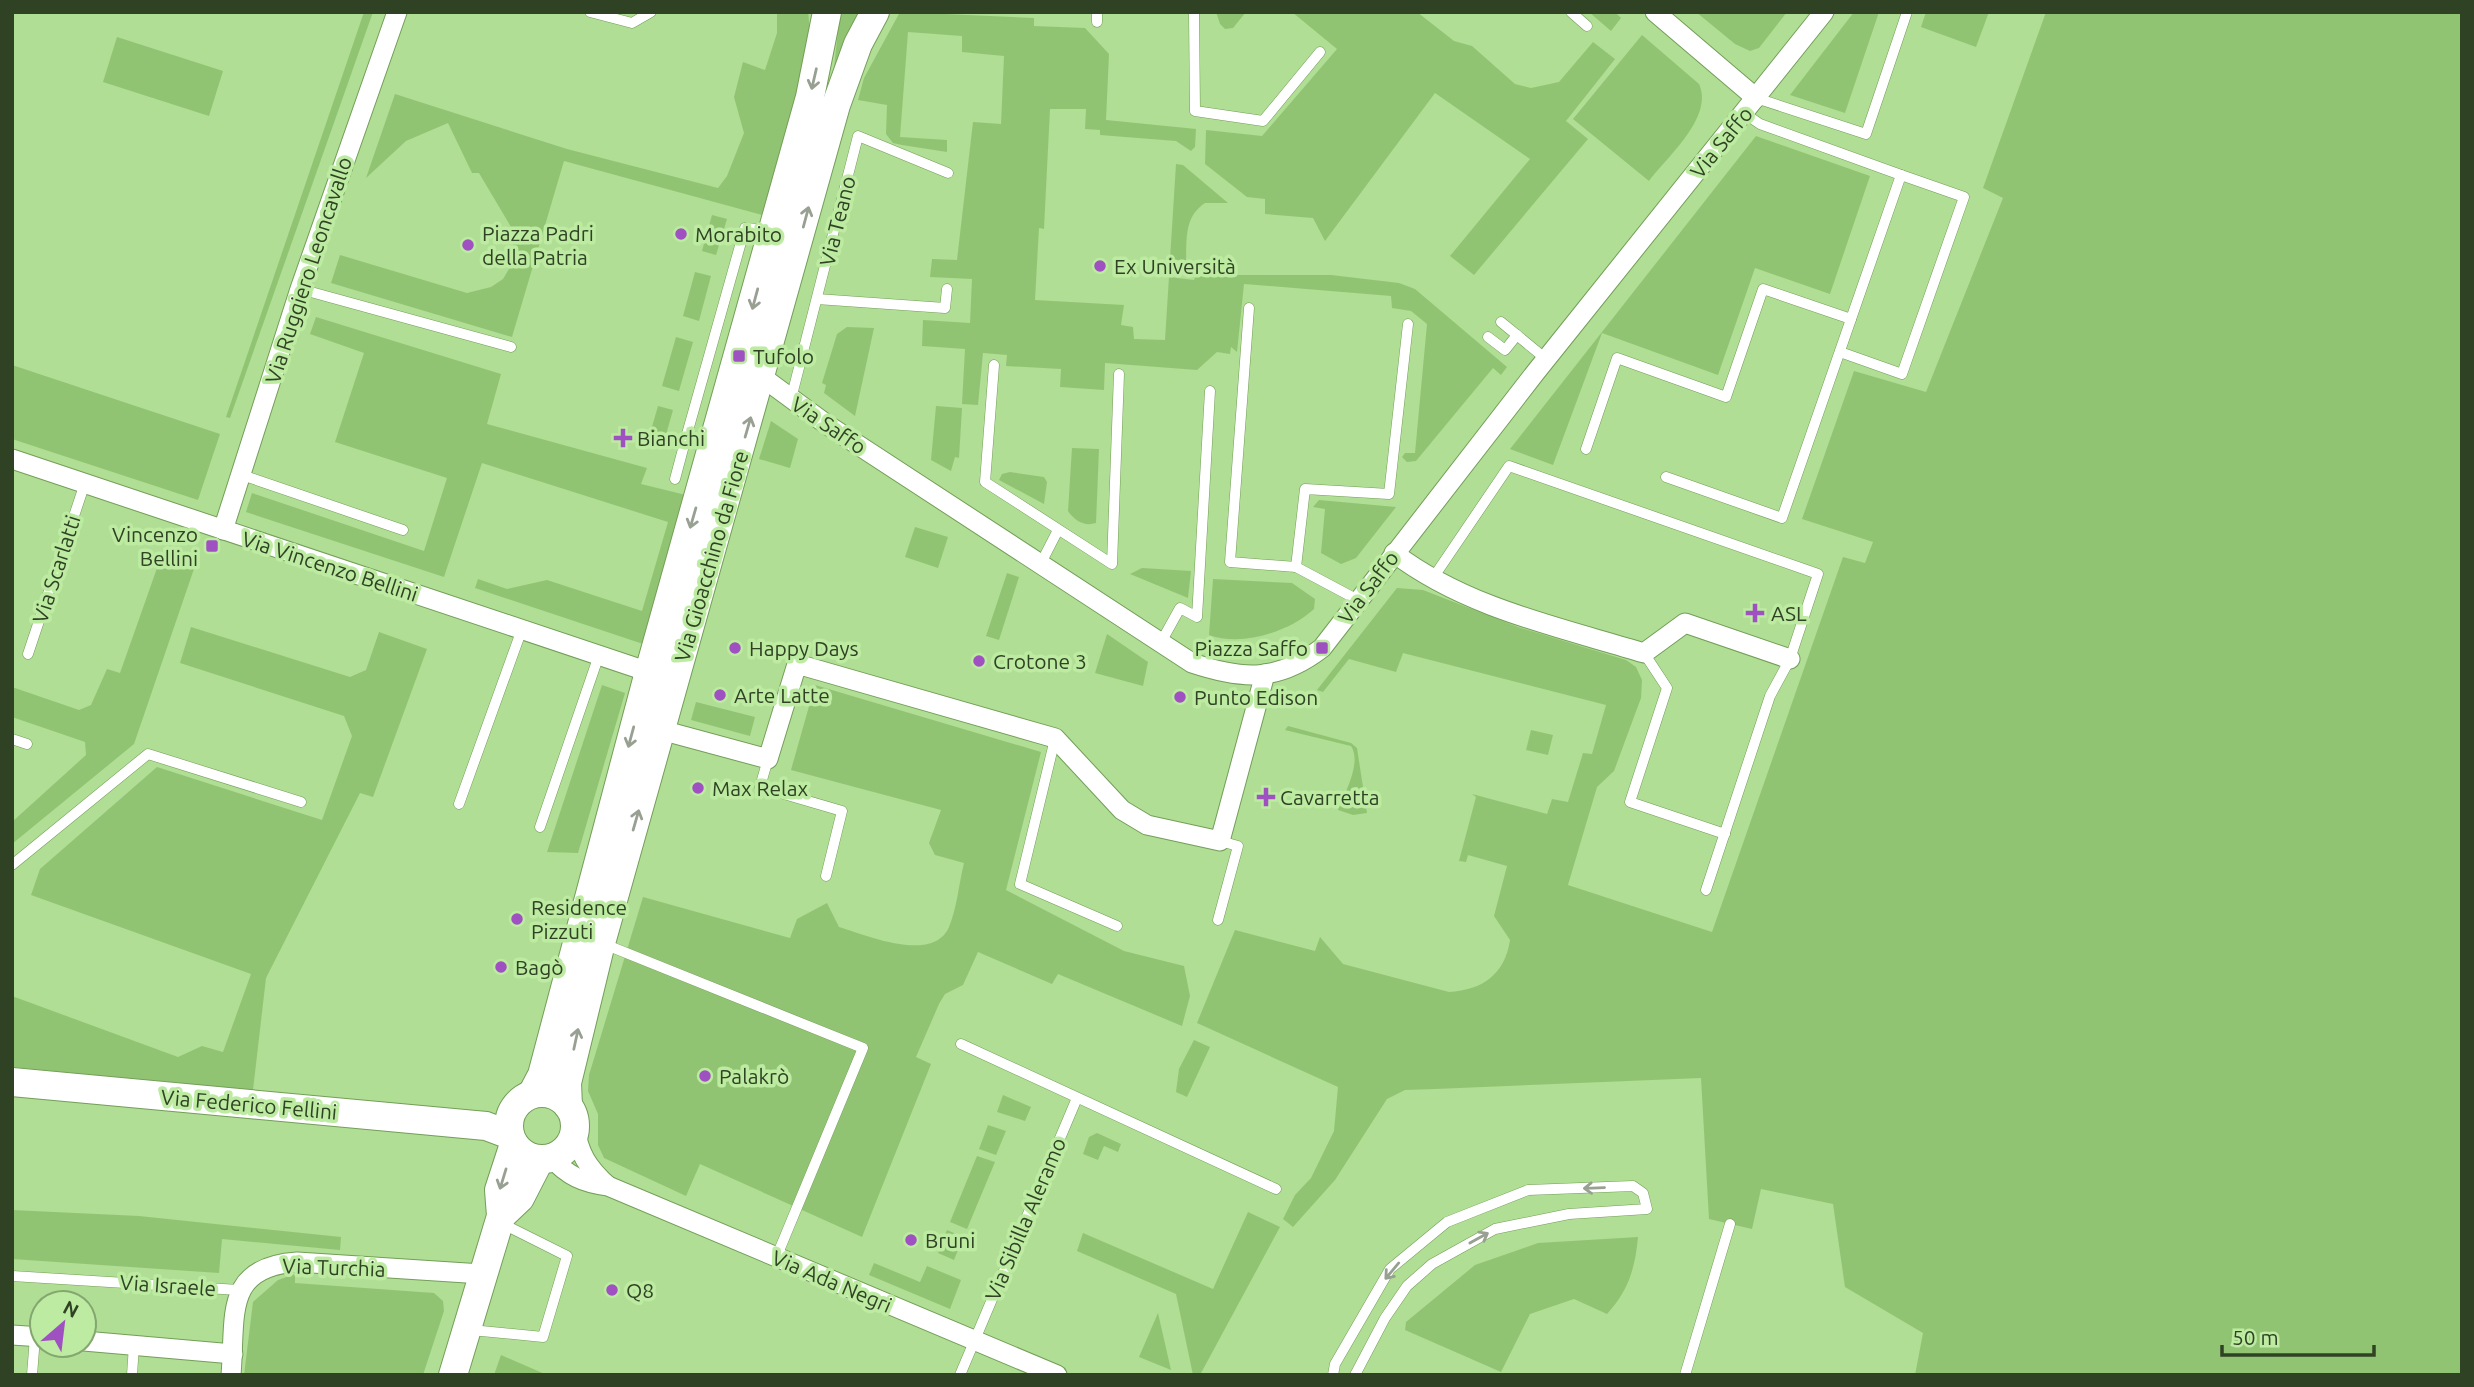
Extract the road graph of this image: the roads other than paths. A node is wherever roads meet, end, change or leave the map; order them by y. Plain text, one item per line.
1 (397, 12) edge
2 (590, 12) edge
3 (651, 12) edge
4 (827, 12) edge
5 (875, 12) edge
6 (1194, 12) edge
7 (1571, 12) edge
8 (1655, 12) edge
9 (1824, 12) edge
10 (1906, 12) edge
11 (1587, 26) dead end
12 (1320, 52) dead end
13 (1750, 105) junction
14 (948, 173) dead end
15 (1901, 175) junction
16 (774, 230) junction
17 (300, 289) junction
18 (947, 289) dead end
19 (817, 299) junction
20 (1249, 308) dead end
21 (1851, 319) junction
22 (1501, 322) dead end
23 (1408, 324) dead end
24 (1517, 335) junction
25 (1488, 337) dead end
26 (511, 347) dead end
27 (1840, 352) junction
28 (1546, 359) junction
29 (993, 365) dead end
30 (1119, 374) dead end
31 (762, 377) junction
32 (1210, 391) dead end
33 (791, 399) junction
34 (687, 434) junction
35 (713, 445) junction
36 (1586, 449) dead end
37 (12, 460) edge
38 (242, 475) junction
39 (1666, 477) dead end
40 (675, 479) dead end
41 (85, 484) junction
42 (223, 530) junction
43 (403, 530) dead end
44 (1058, 530) junction
45 (1394, 553) junction
46 (1040, 565) junction
47 (1296, 567) junction
48 (1433, 578) junction
49 (1358, 600) junction
50 (522, 629) junction
51 (1160, 644) junction
52 (1644, 653) junction
53 (28, 654) dead end
54 (599, 655) junction
55 (1790, 659) junction
56 (649, 672) junction
57 (1265, 674) junction
58 (661, 730) junction
59 (1055, 737) junction
60 (12, 739) edge
61 (27, 744) dead end
62 (768, 759) junction
63 (301, 802) dead end
64 (459, 804) dead end
65 (540, 827) dead end
66 (1725, 834) junction
67 (1220, 841) junction
68 (12, 865) edge
69 (826, 876) dead end
70 (1706, 890) dead end
71 (1218, 920) dead end
72 (1117, 926) dead end
73 (601, 943) junction
74 (961, 1044) dead end
75 (12, 1083) edge
76 (532, 1094) junction
77 (1077, 1098) junction
78 (572, 1116) junction
79 (505, 1130) junction
80 (546, 1158) junction
81 (608, 1186) junction
82 (1276, 1189) dead end
83 (500, 1219) junction
84 (1730, 1224) dead end
85 (776, 1258) junction
86 (482, 1274) junction
87 (12, 1276) edge
88 (239, 1290) junction
89 (465, 1329) junction
90 (974, 1340) junction
91 (98, 1342) edge
92 (134, 1345) junction
93 (233, 1354) junction
94 (132, 1375) edge
95 (231, 1375) edge
96 (453, 1375) edge
97 (961, 1375) edge
98 (1057, 1375) edge
99 (1333, 1375) edge
100 (1355, 1375) edge
101 (1685, 1375) edge

1 - 17 street, Via Ruggiero Leoncavallo
2 - 3 lane
4 -> 16 street, Via Gioacchino da Fiore
31 -> 5 street, Via Gioacchino da Fiore
6 - 12 lane
7 - 11 lane
8 - 13 street
9 - 13 street, Via Saffo
10 - 13 lane
13 - 15 lane
13 - 28 street, Via Saffo
14 - 19 lane, Via Teano
15 - 21 lane
15 - 27 lane
16 - 34 lane
16 -> 35 street, Via Gioacchino da Fiore
17 - 26 lane
17 - 38 street, Via Ruggiero Leoncavallo
18 - 19 lane
19 - 33 lane, Via Teano
20 - 47 lane
21 - 27 lane
21 - 36 lane
22 - 24 lane
23 - 47 lane
24 - 25 lane
24 - 28 lane
27 - 39 lane
28 - 45 street, Via Saffo
29 - 44 lane
30 - 44 lane
31 - 33 street, Via Saffo
58 -> 31 street, Via Gioacchino da Fiore
32 - 51 lane
33 - 46 street, Via Saffo
34 - 35 lane
34 - 40 lane
35 -> 56 street, Via Gioacchino da Fiore
37 - 41 street, Via Vincenzo Bellini
38 - 42 street, Via Ruggiero Leoncavallo
38 - 43 lane
41 - 42 street, Via Vincenzo Bellini
41 - 53 lane, Via Scarlatti
42 - 50 street, Via Vincenzo Bellini
44 - 46 lane
45 - 48 street
45 - 49 street, Via Saffo
46 - 51 street, Via Saffo
47 - 49 lane
48 - 52 street
48 - 55 lane
49 - 57 street, Via Saffo
50 - 54 street, Via Vincenzo Bellini
50 - 64 lane
51 - 57 street, Via Saffo
52 - 55 street
52 - 66 lane
54 - 56 street, Via Vincenzo Bellini
54 - 65 lane
55 - 66 lane
56 -> 76 street, Via Gioacchino da Fiore
57 - 67 street
58 - 62 street
73 -> 58 street, Via Gioacchino da Fiore
59 - 62 street
59 - 67 street
59 - 72 lane
60 - 61 lane
62 - 69 lane
63 - 68 lane
66 - 70 lane
67 - 71 lane
78 -> 73 street, Via Gioacchino da Fiore
73 - 85 lane
74 - 77 lane
75 - 79 street, Via Federico Fellini
76 - 78 street
76 - 79 street
77 - 82 lane
77 - 90 lane, Via Sibilla Aleramo
78 - 80 street
78 - 81 street, Via Ada Negri
79 - 80 street
79 -> 83 street
80 - 81 street, Via Ada Negri
80 - 83 street
81 - 85 street, Via Ada Negri
83 - 86 street
83 - 89 lane
84 - 101 lane
85 - 90 street, Via Ada Negri
86 - 88 street, Via Turchia
86 - 89 street
87 - 88 lane, Via Israele
88 - 93 street
89 - 96 street
90 - 97 lane, Via Sibilla Aleramo
90 - 98 street, Via Ada Negri
91 - 92 street
92 - 93 street
92 - 94 lane
93 - 95 street
100 -> 99 lane

